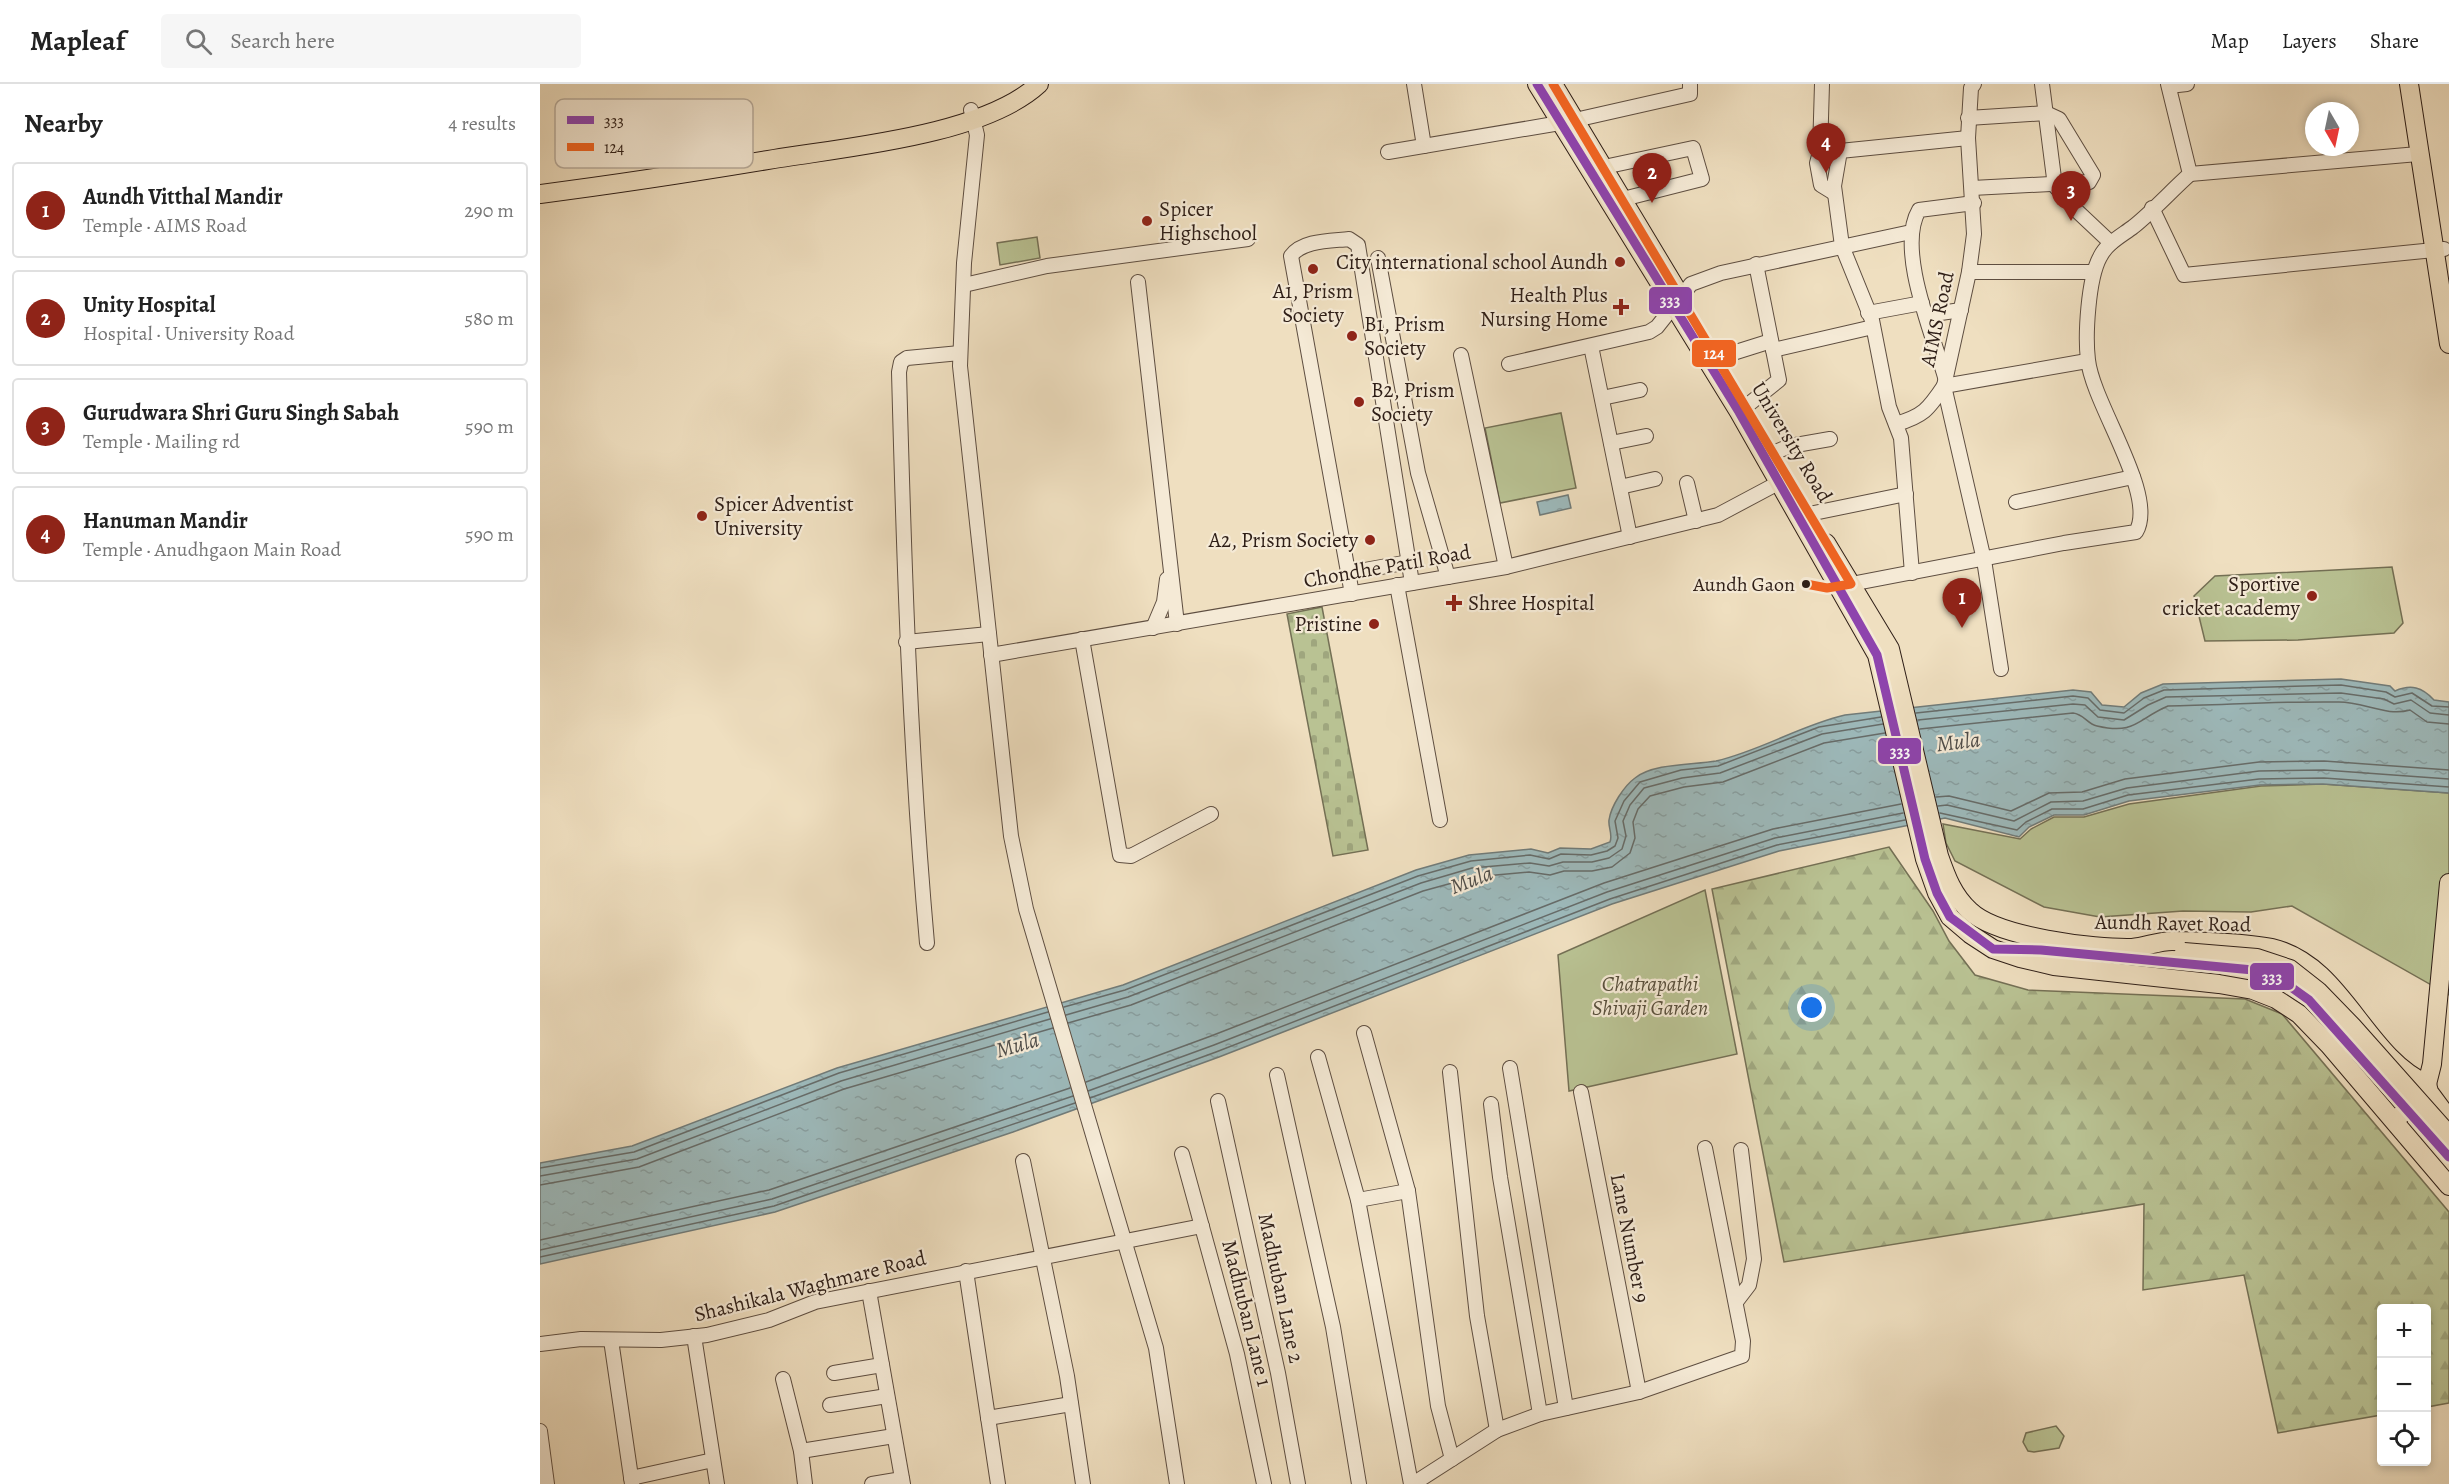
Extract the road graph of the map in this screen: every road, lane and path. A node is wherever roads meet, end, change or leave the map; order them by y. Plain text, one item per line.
1 (1022, 84) edge
2 (1038, 84) edge
3 (1414, 84) edge
4 (1537, 84) edge
5 (1553, 84) edge
6 (1690, 84) edge
7 (1822, 84) edge
8 (1974, 84) edge
9 (2042, 84) edge
10 (2187, 84) edge
11 (2409, 84) edge
12 (2418, 84) edge
13 (2169, 85) edge
14 (2046, 113) junction
15 (973, 115) junction
16 (1968, 118) junction
17 (1568, 122) junction
18 (1968, 138) junction
19 (1424, 146) junction
20 (753, 151) edge
21 (1840, 151) junction
22 (1388, 152) dead end
23 (1820, 152) junction
24 (2418, 154) junction
25 (753, 162) edge
26 (1604, 167) junction
27 (639, 168) edge
28 (714, 168) edge
29 (2190, 174) junction
30 (540, 183) edge
31 (2055, 186) junction
32 (1972, 188) junction
33 (1834, 193) junction
34 (540, 194) edge
35 (1623, 199) junction
36 (1974, 203) junction
37 (2152, 208) junction
38 (1911, 232) junction
39 (1248, 239) dead end
40 (2111, 243) junction
41 (1842, 246) junction
42 (1378, 258) dead end
43 (2443, 263) edge
44 (1756, 264) junction
45 (1969, 272) junction
46 (2093, 272) junction
47 (1138, 282) dead end
48 (964, 285) junction
49 (1676, 300) junction
50 (1924, 309) junction
51 (1960, 310) junction
52 (1868, 313) junction
53 (1873, 327) junction
54 (2449, 344) edge
55 (1591, 346) junction
56 (1772, 346) junction
57 (960, 353) junction
58 (1461, 355) dead end
59 (1717, 358) junction
60 (2088, 361) junction
61 (1509, 364) dead end
62 (1945, 382) junction
63 (1640, 390) dead end
64 (1602, 398) junction
65 (1742, 410) junction
66 (1896, 424) junction
67 (1646, 436) dead end
68 (1830, 439) dead end
69 (1611, 443) junction
70 (1773, 453) junction
71 (2133, 477) junction
72 (1655, 479) dead end
73 (1780, 482) junction
74 (1687, 483) dead end
75 (1620, 487) junction
76 (1906, 494) junction
77 (2016, 502) dead end
78 (1809, 514) junction
79 (1696, 521) junction
80 (1630, 537) junction
81 (1984, 560) junction
82 (1409, 562) junction
83 (1506, 567) junction
84 (1172, 572) junction
85 (1348, 573) junction
86 (1912, 573) junction
87 (1448, 577) junction
88 (1412, 583) junction
89 (1397, 585) junction
90 (1844, 586) junction
91 (1352, 594) junction
92 (1177, 624) junction
93 (1153, 628) junction
94 (989, 634) junction
95 (1082, 639) junction
96 (906, 642) junction
97 (991, 655) junction
98 (2001, 669) dead end
99 (1211, 814) dead end
100 (1440, 820) dead end
101 (1932, 858) junction
102 (2449, 883) edge
103 (927, 943) dead end
104 (2132, 948) junction
105 (1364, 1033) dead end
106 (1318, 1056) dead end
107 (2338, 1057) junction
108 (1510, 1068) dead end
109 (1450, 1072) dead end
110 (1277, 1075) dead end
111 (2427, 1084) junction
112 (1581, 1092) dead end
113 (1218, 1101) dead end
114 (1491, 1104) dead end
115 (2402, 1114) junction
116 (2449, 1119) edge
117 (2449, 1135) edge
118 (1705, 1148) dead end
119 (1741, 1150) dead end
120 (1182, 1154) dead end
121 (1023, 1161) dead end
122 (2449, 1170) edge
123 (2449, 1186) edge
124 (1408, 1191) junction
125 (1358, 1200) junction
126 (1202, 1226) junction
127 (1124, 1242) junction
128 (1042, 1256) junction
129 (966, 1271) junction
130 (869, 1291) junction
131 (1736, 1302) junction
132 (694, 1336) junction
133 (611, 1340) junction
134 (540, 1344) edge
135 (882, 1365) junction
136 (834, 1373) dead end
137 (783, 1379) dead end
138 (1639, 1392) junction
139 (887, 1396) junction
140 (1071, 1404) junction
141 (830, 1405) dead end
142 (1566, 1408) junction
143 (1540, 1414) junction
144 (988, 1418) junction
145 (1497, 1430) junction
146 (540, 1431) edge
147 (894, 1436) junction
148 (801, 1451) junction
149 (1452, 1459) junction
150 (713, 1461) junction
151 (632, 1481) edge
152 (902, 1481) edge
153 (547, 1484) edge
154 (717, 1484) edge
155 (805, 1484) edge
156 (872, 1484) edge
157 (998, 1484) edge
158 (1083, 1484) edge
159 (1177, 1484) edge
160 (1264, 1484) edge
161 (1298, 1484) edge
162 (1359, 1484) edge
163 (1412, 1484) edge

1 - 15 main road
2 - 15 main road
3 - 19 street
4 - 17 main road, University Road
5 - 17 main road, University Road
6 - 17 street
7 - 23 street
8 - 16 street, AIMS Road
9 - 14 street
10 - 13 street
11 - 24 main road
12 - 43 main road
13 - 29 street
14 - 16 street
14 - 31 street
14 - 31 street
15 - 20 main road
15 - 25 main road
15 - 48 street
16 - 18 street, AIMS Road
17 - 19 street
17 - 26 main road, University Road
17 - 49 main road, University Road
18 - 21 street
18 - 32 street, AIMS Road
19 - 22 street
21 - 23 street
21 - 33 street
23 - 33 street
24 - 29 street
24 - 43 main road
26 - 35 main road, University Road
26 - 35 street
27 - 30 main road
28 - 34 main road
29 - 37 street
31 - 32 street
31 - 40 street
32 - 36 street, AIMS Road
33 - 41 street
35 - 49 main road, University Road
36 - 38 street
36 - 45 street, AIMS Road
37 - 40 street
37 - 43 street
38 - 41 street
38 - 50 street
39 - 48 street
40 - 46 street
41 - 44 street
41 - 52 street
42 - 87 street
43 - 54 main road
44 - 49 street
44 - 56 street
45 - 46 street
45 - 51 street, AIMS Road
46 - 60 street
47 - 84 street
48 - 57 street
49 - 55 street
49 - 59 main road, University Road
49 - 65 main road, University Road
50 - 51 street
50 - 52 street
50 - 62 street
51 - 62 street, AIMS Road
52 - 53 street
53 - 56 street
53 - 66 street
55 - 61 street
55 - 64 street
56 - 59 street
56 - 65 street
57 - 94 street
57 - 96 street
58 - 83 street
59 - 65 main road, University Road
60 - 62 street
60 - 71 street
62 - 66 street
62 - 81 street, AIMS Road
63 - 64 street
64 - 69 street
65 - 70 main road, University Road
65 - 73 main road, University Road
66 - 76 street
67 - 69 street
68 - 70 street
69 - 75 street
70 - 78 main road, University Road
71 - 77 street
71 - 81 street
72 - 75 street
73 - 79 street, Chondhe Patil Road
73 - 90 main road, University Road
74 - 79 street
75 - 80 street
76 - 78 street
76 - 86 street
78 - 90 main road, University Road
79 - 80 street, Chondhe Patil Road
80 - 83 street, Chondhe Patil Road
81 - 86 street
81 - 98 street, AIMS Road
82 - 85 street
82 - 85 street
82 - 88 street
83 - 87 street, Chondhe Patil Road
84 - 92 street
84 - 93 street
85 - 91 street
86 - 90 street
87 - 88 street, Chondhe Patil Road
88 - 89 street, Chondhe Patil Road
89 - 91 street, Chondhe Patil Road
89 - 100 street
90 - 101 main road, University Road
91 - 92 street, Chondhe Patil Road
92 - 93 street, Chondhe Patil Road
93 - 95 street, Chondhe Patil Road
94 - 96 street
94 - 97 street
95 - 97 street, Chondhe Patil Road
95 - 99 street
96 - 103 street
97 - 127 street
101 - 104 main road, Aundh Ravet Road
101 - 107 main road
102 - 111 main road
104 - 111 main road, Aundh Ravet Road
104 - 117 main road, bridge
105 - 124 street
106 - 125 street
107 - 115 main road
107 - 123 main road
108 - 142 street
109 - 145 street
110 - 162 street
111 - 115 main road
111 - 116 main road
112 - 138 street, Lane Number 9
113 - 161 street, Madhuban Lane 2
114 - 143 street
115 - 122 main road
118 - 131 street
119 - 131 street
120 - 126 street, Madhuban Lane 1
121 - 128 street
124 - 125 street
124 - 149 street
125 - 163 street
126 - 127 street, Shashikala Waghmare Road
126 - 160 street, Madhuban Lane 1
127 - 128 street, Shashikala Waghmare Road
127 - 159 street
128 - 129 street, Shashikala Waghmare Road
128 - 140 street
129 - 130 street, Shashikala Waghmare Road
129 - 144 street
130 - 132 street, Shashikala Waghmare Road
130 - 135 street
131 - 138 street
132 - 133 street, Shashikala Waghmare Road
132 - 150 street
133 - 134 street, Shashikala Waghmare Road
133 - 151 street
135 - 136 street
135 - 139 street
137 - 148 street
138 - 142 street
139 - 141 street
139 - 147 street
140 - 144 street
140 - 158 street
142 - 143 street
143 - 145 street
144 - 157 street
145 - 149 street
146 - 153 street
147 - 148 street
147 - 152 street
148 - 155 street
149 - 163 street
150 - 151 street
150 - 154 street
152 - 156 street

